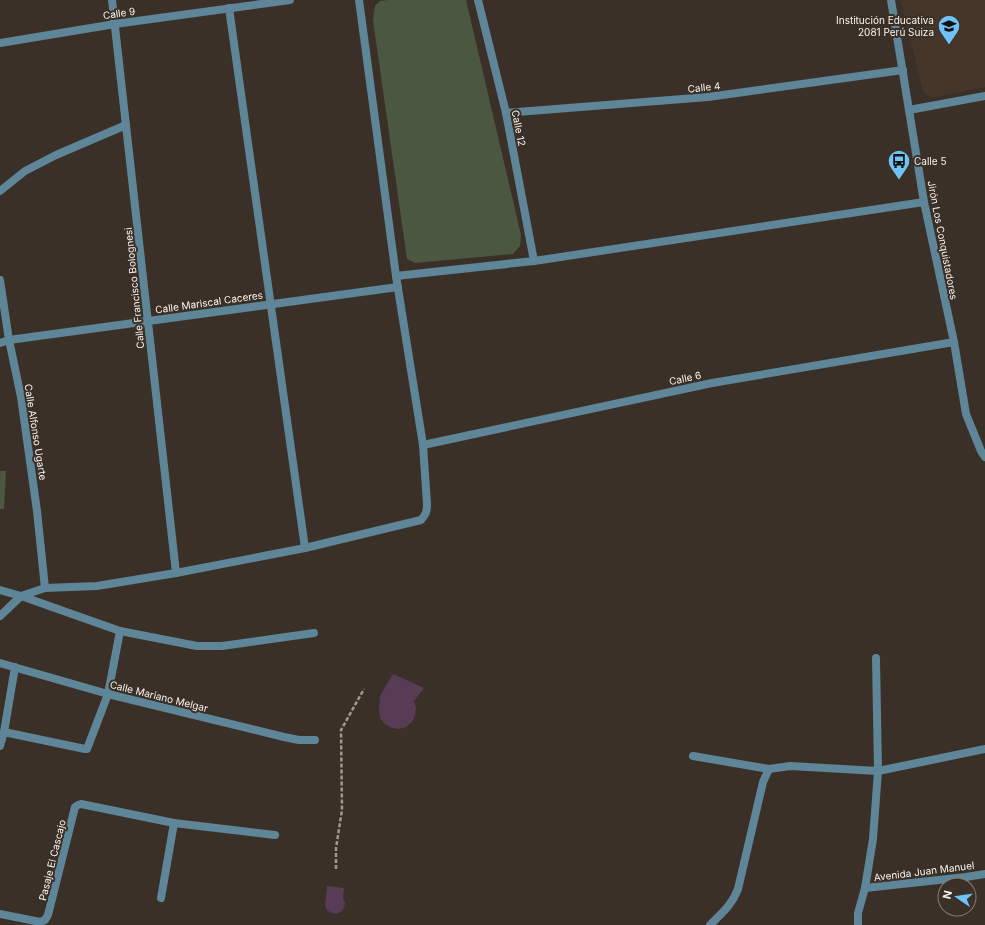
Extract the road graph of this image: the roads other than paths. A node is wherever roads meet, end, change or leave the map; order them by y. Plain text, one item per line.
1 (112, 0) edge
2 (290, 0) edge
3 (359, 0) edge
4 (478, 0) edge
5 (891, 0) edge
6 (230, 8) junction
7 (115, 24) junction
8 (0, 43) edge
9 (903, 70) junction
10 (985, 96) edge
11 (909, 110) junction
12 (506, 113) junction
13 (126, 125) junction
14 (0, 191) edge
15 (924, 202) junction
16 (534, 261) junction
17 (396, 276) junction
18 (0, 280) edge
19 (398, 288) junction
20 (270, 304) junction
21 (148, 320) junction
22 (9, 340) junction
23 (0, 342) edge
24 (954, 342) junction
25 (423, 445) junction
26 (985, 457) edge
27 (305, 548) junction
28 (176, 573) junction
29 (45, 588) junction
30 (0, 590) edge
31 (22, 596) junction
32 (0, 616) edge
33 (120, 631) junction
34 (314, 633) dead end
35 (876, 658) dead end
36 (0, 663) edge
37 (15, 667) junction
38 (108, 694) junction
39 (4, 732) junction
40 (315, 740) dead end
41 (0, 746) edge
42 (985, 749) edge
43 (693, 756) dead end
44 (769, 769) junction
45 (878, 771) junction
46 (174, 823) junction
47 (276, 836) dead end
48 (985, 874) edge
49 (865, 888) junction
50 (161, 898) dead end
51 (0, 914) edge
52 (710, 925) edge
53 (858, 925) edge

1 - 7 street, Calle Francisco Bolognesi
2 - 6 street, Calle 9
3 - 17 street
4 - 12 street, Calle 12
5 - 9 street, Jirón Los Conquistadores
6 - 7 street, Calle 9
6 - 20 street
7 - 8 street, Calle 9
7 - 13 street, Calle Francisco Bolognesi
9 - 11 street, Jirón Los Conquistadores
9 - 12 street, Calle 4
10 - 11 street
11 - 15 street, Jirón Los Conquistadores
12 - 16 street, Calle 12
13 - 14 street
13 - 21 street, Calle Francisco Bolognesi
15 - 16 street
15 - 24 street, Jirón Los Conquistadores
16 - 17 street
17 - 19 street
18 - 22 street, Calle Alfonso Ugarte
19 - 20 street, Calle Mariscal Caceres
19 - 25 street
20 - 21 street, Calle Mariscal Caceres
20 - 27 street
21 - 22 street, Calle Mariscal Caceres
21 - 28 street, Calle Francisco Bolognesi
22 - 23 street, Calle Mariscal Caceres
22 - 29 street, Calle Alfonso Ugarte
24 - 25 street, Calle 6
24 - 26 street, Jirón Los Conquistadores
25 - 27 street
27 - 28 street
28 - 29 street
29 - 31 street
30 - 31 street
31 - 32 street
31 - 33 street
33 - 34 street
33 - 38 street
35 - 45 street
36 - 37 street, Calle Mariano Melgar
37 - 38 street, Calle Mariano Melgar
37 - 39 street
38 - 39 street
38 - 40 street, Calle Mariano Melgar
39 - 41 street
42 - 45 street
43 - 44 street
44 - 45 street
44 - 52 street
45 - 49 street
46 - 47 street
46 - 50 street
46 - 51 street, Pasaje El Cascajo
48 - 49 street, Avenida Juan Manuel
49 - 53 street

